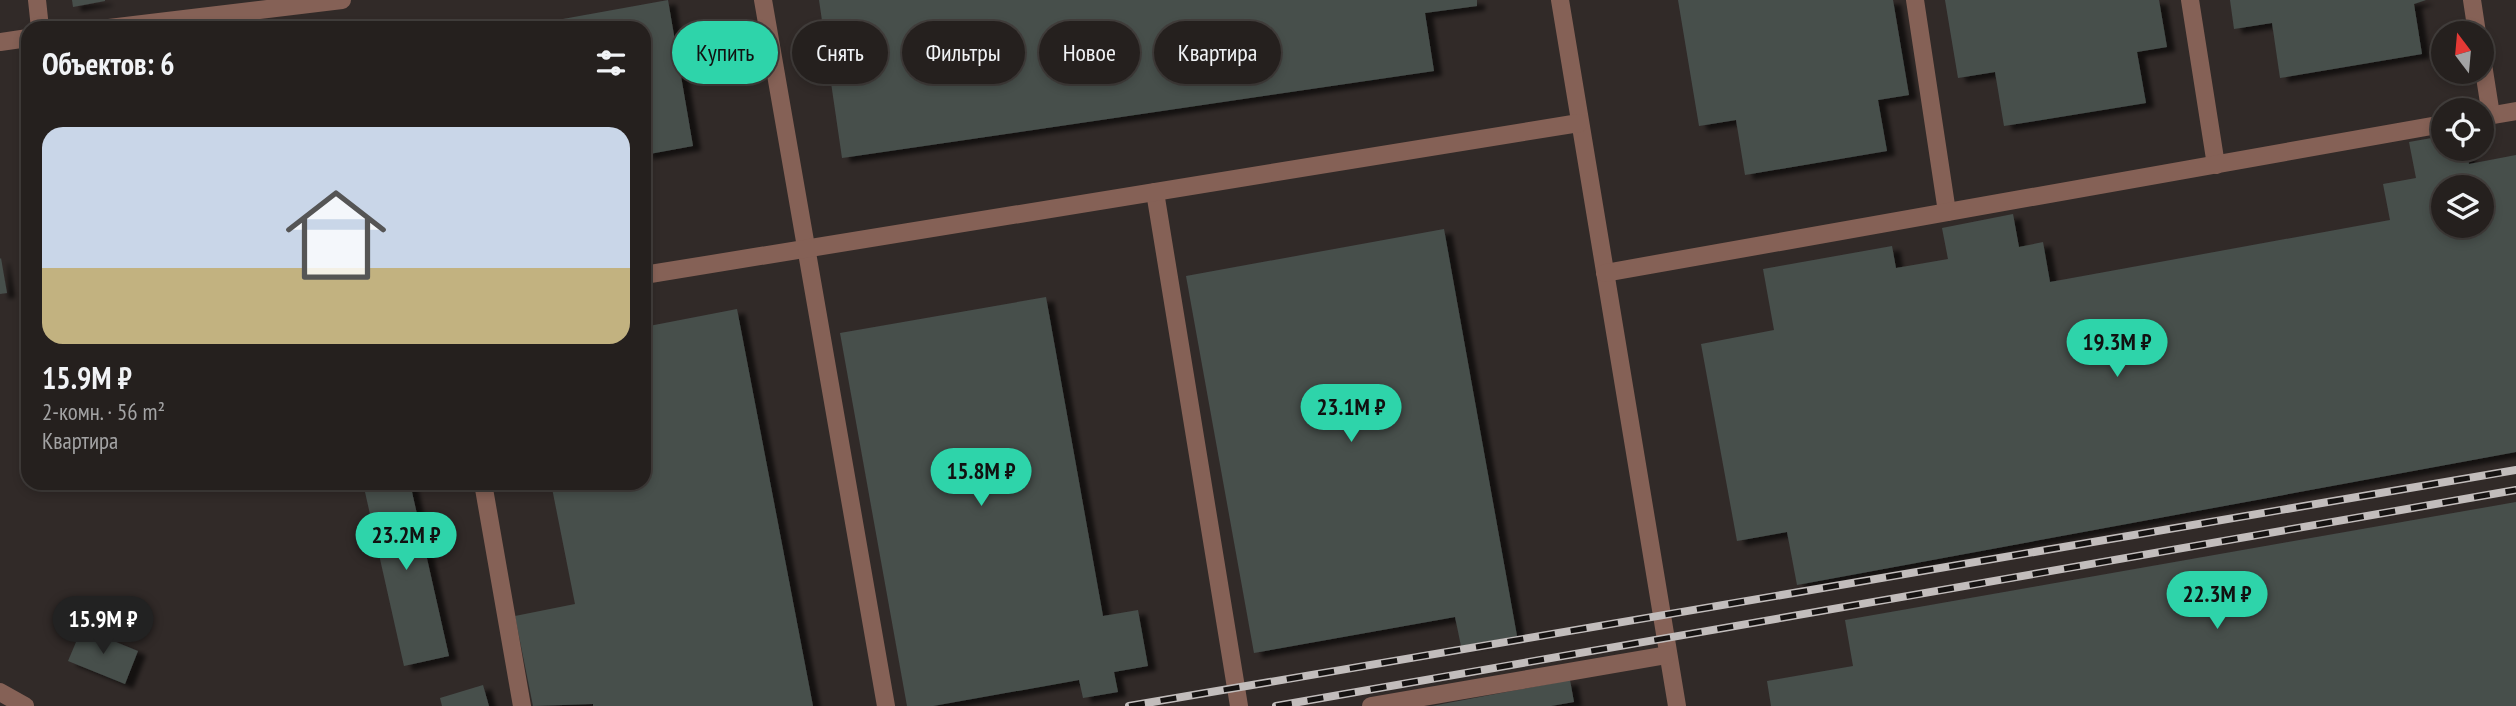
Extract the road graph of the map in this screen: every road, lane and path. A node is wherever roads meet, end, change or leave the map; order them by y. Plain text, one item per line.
1 (37, 0) edge
2 (342, 0) edge
3 (763, 0) edge
4 (1560, 0) edge
5 (1915, 0) edge
6 (2190, 0) edge
7 (2472, 0) edge
8 (39, 21) edge
9 (167, 21) edge
10 (2475, 21) edge
11 (21, 39) edge
12 (0, 42) edge
13 (2516, 111) edge
14 (2494, 115) edge
15 (1579, 123) junction
16 (2431, 126) edge
17 (2216, 165) junction
18 (1155, 192) junction
19 (1947, 212) junction
20 (807, 248) junction
21 (1605, 273) junction
22 (651, 274) edge
23 (485, 490) edge
24 (1667, 655) junction
25 (0, 692) edge
26 (25, 706) edge
27 (522, 706) edge
28 (886, 706) edge
29 (1239, 706) edge
30 (1371, 706) edge
31 (1677, 706) edge

1 - 8 lane
2 - 9 lane
3 - 20 lane
4 - 15 lane
5 - 19 lane
6 - 17 lane
7 - 10 lane
11 - 12 lane
13 - 14 lane
15 - 18 lane
15 - 21 lane
16 - 17 lane
17 - 19 lane
18 - 20 lane
18 - 29 lane
19 - 21 lane
20 - 22 lane
20 - 28 lane
21 - 24 lane
23 - 27 lane
24 - 30 lane
24 - 31 lane
25 - 26 lane

